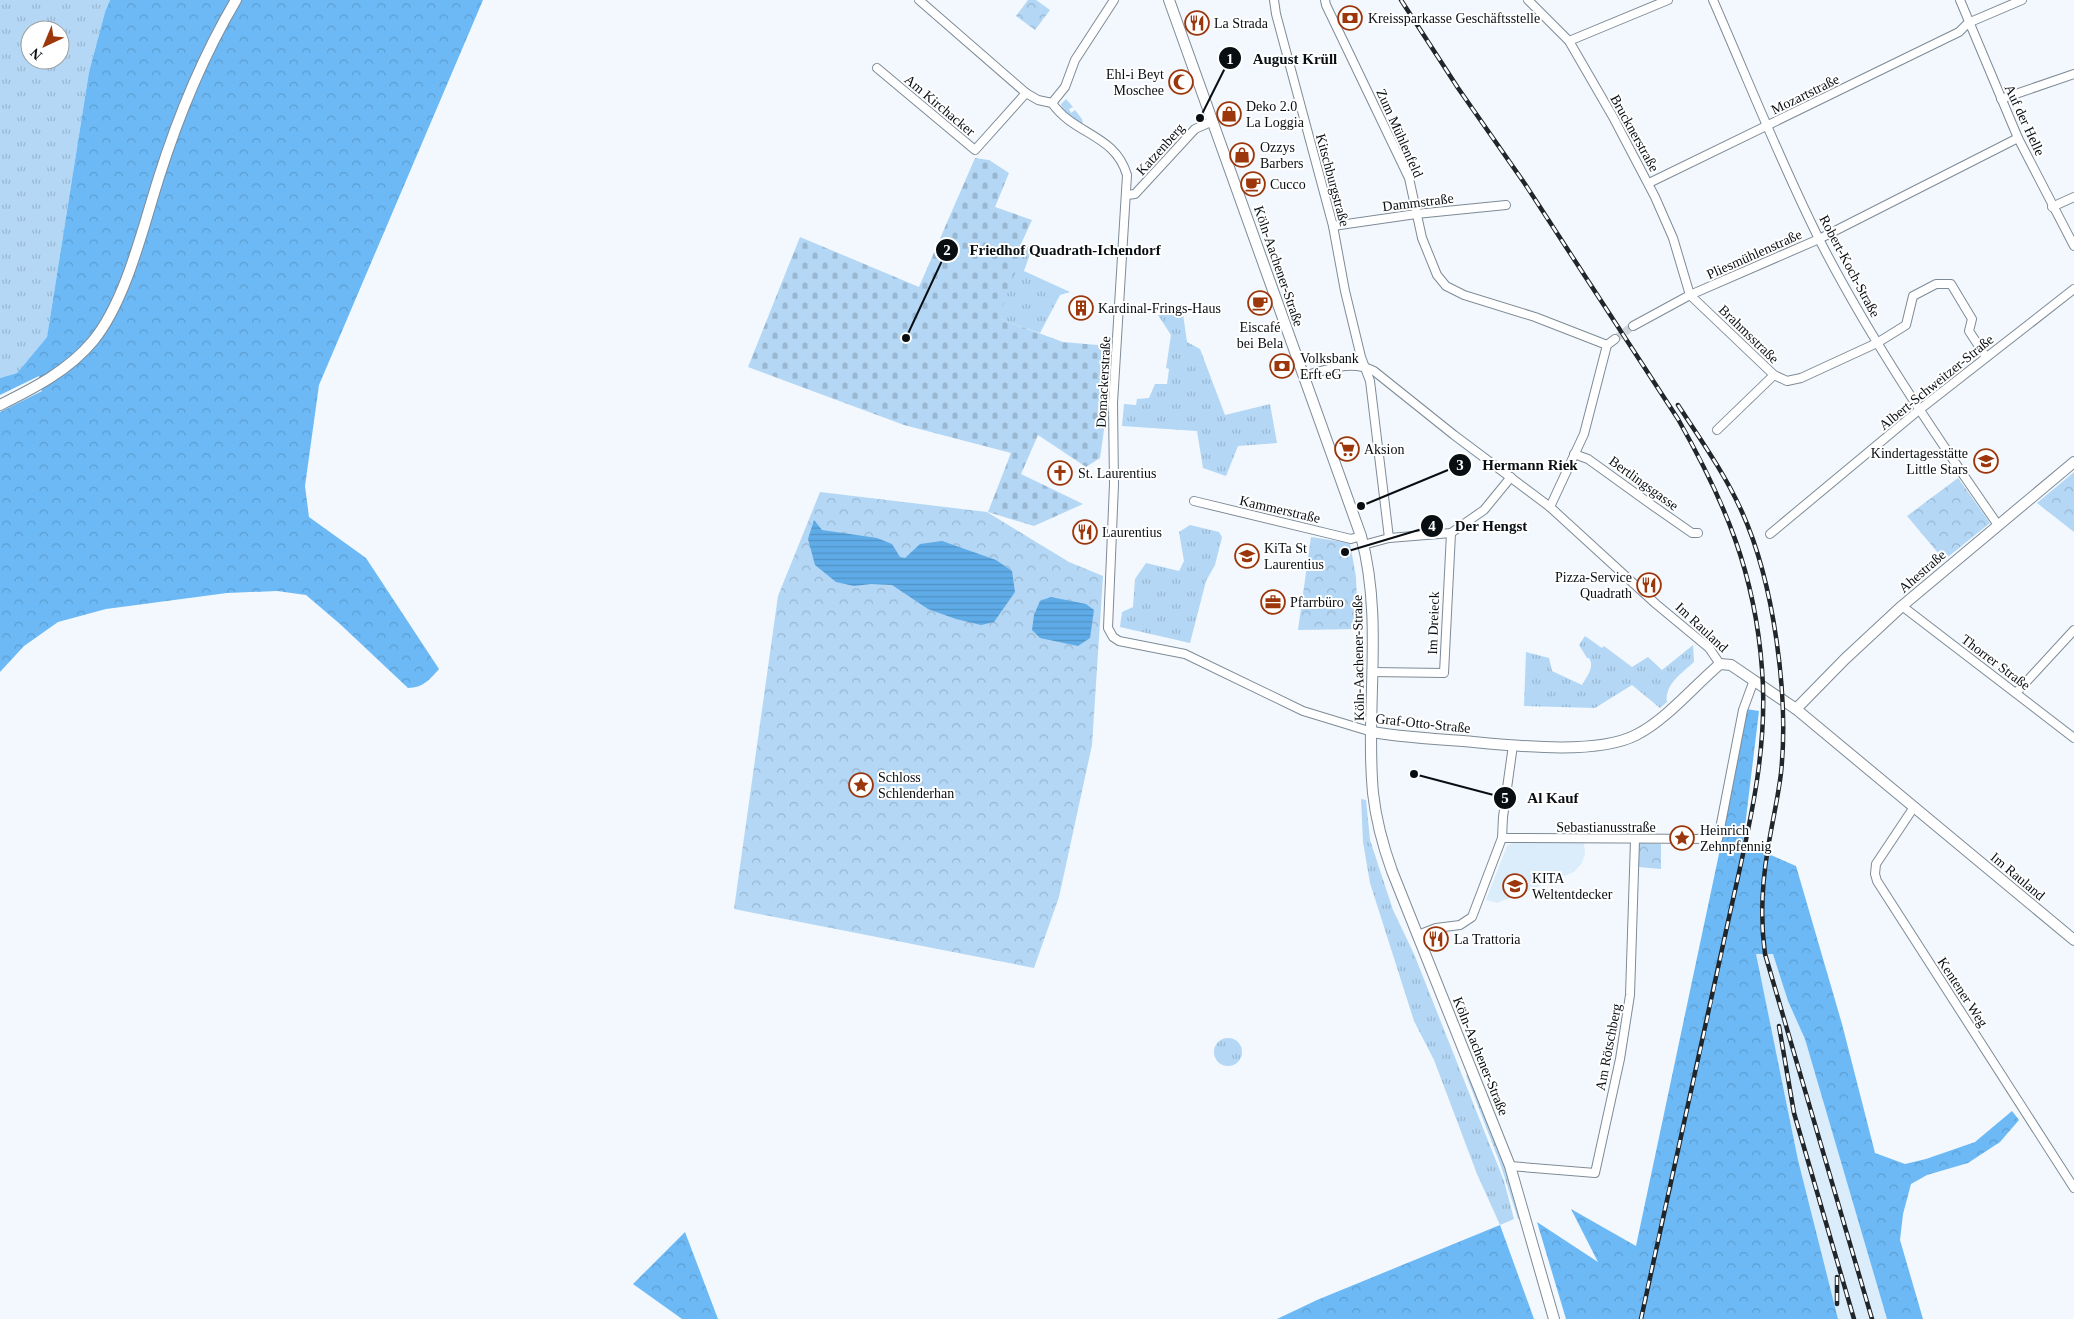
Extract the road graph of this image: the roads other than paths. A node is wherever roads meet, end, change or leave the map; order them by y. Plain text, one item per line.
1 (236, 0) edge
2 (919, 0) edge
3 (1114, 0) edge
4 (1170, 0) edge
5 (1274, 0) edge
6 (1326, 0) edge
7 (1528, 0) edge
8 (1668, 0) edge
9 (1713, 0) edge
10 (1960, 0) edge
11 (2022, 0) edge
12 (1968, 23) junction
13 (1569, 41) junction
14 (877, 68) dead end
15 (2074, 74) edge
16 (1026, 93) junction
17 (2001, 99) junction
18 (1052, 103) junction
19 (1213, 121) junction
20 (1768, 125) junction
21 (2018, 138) junction
22 (1649, 183) junction
23 (1127, 195) junction
24 (2074, 197) edge
25 (1506, 205) dead end
26 (2052, 207) junction
27 (1416, 214) junction
28 (1333, 226) junction
29 (1819, 239) junction
30 (2074, 246) edge
31 (2074, 289) edge
32 (1690, 295) junction
33 (1633, 326) tunnel mouth
34 (1615, 339) tunnel mouth
35 (1877, 343) junction
36 (1607, 345) junction
37 (1986, 357) junction
38 (1365, 366) junction
39 (1303, 376) junction
40 (1774, 376) junction
41 (0, 405) edge
42 (1919, 410) junction
43 (1717, 430) dead end
44 (1574, 454) junction
45 (2074, 462) edge
46 (1511, 477) junction
47 (1194, 501) dead end
48 (1550, 506) junction
49 (1998, 525) junction
50 (1451, 533) junction
51 (1698, 533) dead end
52 (1770, 534) dead end
53 (1389, 538) junction
54 (1362, 540) junction
55 (1902, 606) junction
56 (2074, 630) edge
57 (1113, 637) joint
58 (1720, 664) junction
59 (1372, 672) junction
60 (1754, 680) junction
61 (2016, 693) junction
62 (1796, 709) junction
63 (1372, 732) junction
64 (2074, 738) edge
65 (1513, 746) junction
66 (1914, 807) junction
67 (1502, 838) junction
68 (1635, 840) junction
69 (1418, 935) junction
70 (2074, 940) edge
71 (1510, 1166) junction
72 (2074, 1188) edge
73 (1554, 1319) edge

1 - 41 main road
2 - 16 street
3 - 18 street
4 - 19 main road, Köln-Aachener-Straße
5 - 28 street, Kitschburgstraße
6 - 27 street, Zum Mühlenfeld
7 - 13 street, Brucknerstraße
8 - 13 street
9 - 20 street, Robert-Koch-Straße
10 - 12 street, Auf der Helle
11 - 12 street, Mozartstraße
12 - 17 street, Auf der Helle
12 - 20 street, Mozartstraße
13 - 22 street, Brucknerstraße
14 - 16 street, Am Kirchacker
15 - 17 street
16 - 18 street
17 - 21 street, Auf der Helle
18 - 23 street, Domackerstraße
19 - 23 street, Katzenberg
19 - 39 main road, Köln-Aachener-Straße
20 - 22 street, Mozartstraße
20 - 29 street, Robert-Koch-Straße
21 - 26 street, Auf der Helle
21 - 29 street, Pliesmühlenstraße
22 - 32 street, Brucknerstraße
23 - 57 street, Domackerstraße
24 - 26 street
25 - 27 street, Dammstraße
26 - 30 street, Auf der Helle
27 - 28 street, Dammstraße
27 - 36 street, Zum Mühlenfeld
28 - 38 street, Kitschburgstraße
29 - 32 street, Pliesmühlenstraße
29 - 35 street, Robert-Koch-Straße
31 - 37 street, Albert-Schweitzer-Straße
32 - 33 street, Pliesmühlenstraße
32 - 40 street, Brahmsstraße
34 - 36 street
35 - 37 street, Brahmsstraße
35 - 40 street, Brahmsstraße
35 - 42 street, Robert-Koch-Straße
36 - 44 street
37 - 42 street, Albert-Schweitzer-Straße
38 - 39 street
38 - 46 street, Im Rauland
38 - 53 street, Kitschburgstraße
39 - 54 main road, Köln-Aachener-Straße
40 - 43 street
42 - 49 street, Robert-Koch-Straße
42 - 52 street, Albert-Schweitzer-Straße
44 - 48 street
44 - 51 street, Bertlingsgasse
45 - 49 main road, Ahestraße
46 - 48 street, Im Rauland
46 - 50 street
47 - 54 street, Kammerstraße
48 - 58 street, Im Rauland
49 - 55 main road, Ahestraße
50 - 53 street, Kammerstraße
50 - 59 street, Im Dreieck
53 - 54 street, Kammerstraße
54 - 59 main road, Köln-Aachener-Straße
55 - 61 street, Thorrer Straße
55 - 62 main road, Ahestraße
56 - 61 street
57 - 63 street, Graf-Otto-Straße
58 - 60 main road, Im Rauland
58 - 65 main road, Graf-Otto-Straße
59 - 63 main road, Köln-Aachener-Straße
60 - 62 main road, Im Rauland
60 - 68 street, Sebastianusstraße
61 - 64 street, Thorrer Straße
62 - 66 main road, Im Rauland
63 - 65 main road, Graf-Otto-Straße
63 - 69 main road, Köln-Aachener-Straße
65 - 67 street
66 - 70 main road, Im Rauland
66 - 72 street, Kentener Weg
67 - 68 street, Sebastianusstraße
67 - 69 street
68 - 71 street, Am Rötschberg
69 - 71 main road, Köln-Aachener-Straße
71 - 73 main road, Köln-Aachener-Straße

